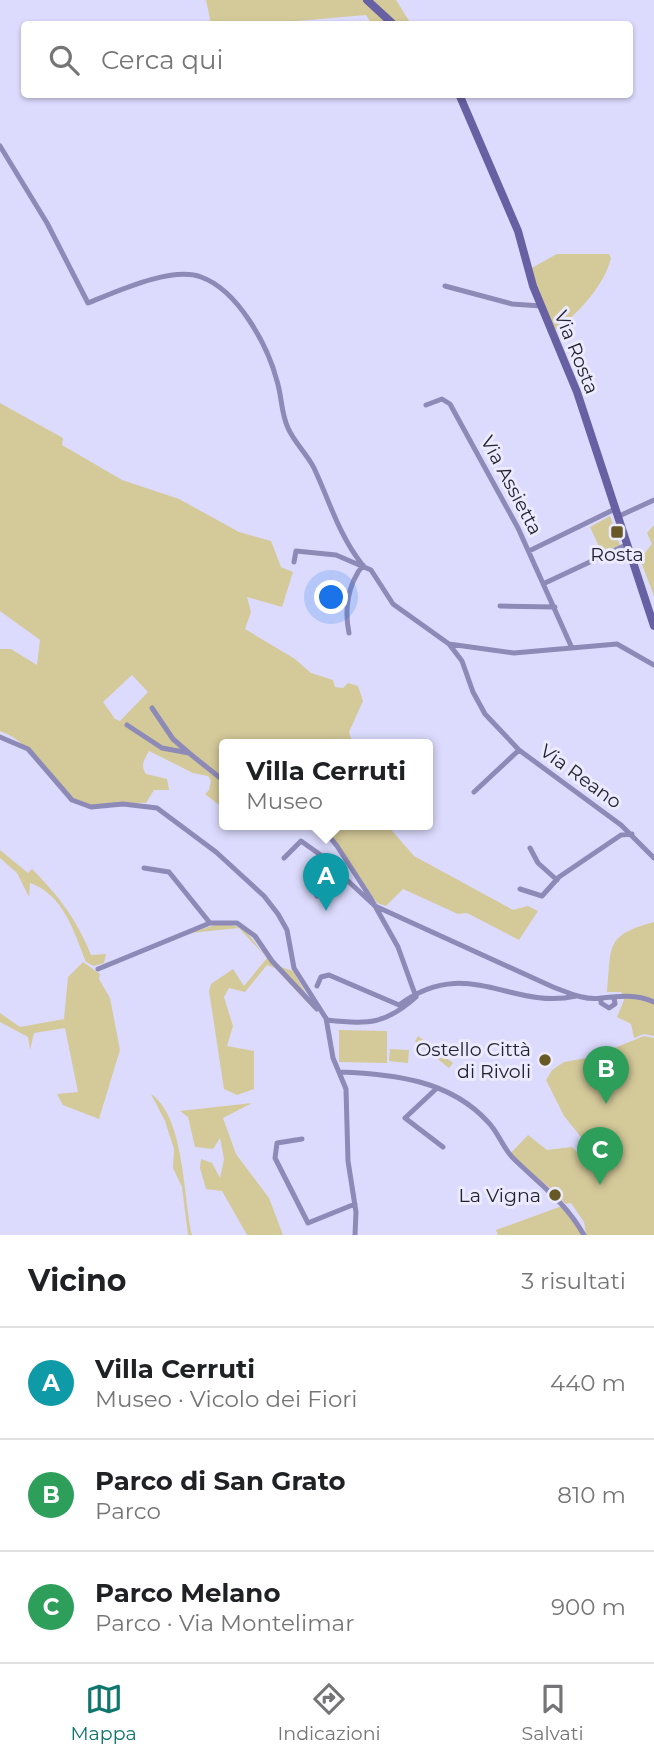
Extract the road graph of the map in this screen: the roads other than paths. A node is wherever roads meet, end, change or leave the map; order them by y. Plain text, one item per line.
1 (367, 0) edge
2 (387, 21) edge
3 (461, 98) edge
4 (0, 146) edge
5 (445, 286) dead end
6 (541, 306) junction
7 (426, 405) dead end
8 (654, 499) edge
9 (616, 513) junction
10 (626, 545) junction
11 (529, 551) junction
12 (294, 562) dead end
13 (362, 564) junction
14 (545, 583) junction
15 (500, 606) dead end
16 (555, 607) junction
17 (654, 626) edge
18 (349, 633) dead end
19 (449, 644) junction
20 (572, 648) junction
21 (654, 665) edge
22 (152, 708) dead end
23 (127, 725) dead end
24 (0, 737) edge
25 (519, 750) junction
26 (189, 753) junction
27 (219, 776) edge
28 (474, 792) dead end
29 (324, 830) edge
30 (632, 834) junction
31 (530, 848) dead end
32 (322, 856) junction
33 (284, 858) dead end
34 (654, 858) edge
35 (144, 868) dead end
36 (557, 880) junction
37 (520, 889) dead end
38 (317, 896) dead end
39 (374, 906) junction
40 (210, 923) junction
41 (98, 969) dead end
42 (317, 986) dead end
43 (553, 987) junction
44 (576, 996) junction
45 (416, 997) junction
46 (614, 998) junction
47 (601, 999) junction
48 (550, 1000) junction
49 (654, 1002) edge
50 (327, 1020) junction
51 (340, 1072) junction
52 (437, 1088) junction
53 (302, 1139) dead end
54 (443, 1147) dead end
55 (355, 1204) junction
56 (355, 1235) edge
57 (584, 1235) edge

1 - 2 street
3 - 6 street, Via Rosta
4 - 13 street, Via Reano
5 - 6 street
6 - 9 street, Via Rosta
7 - 11 street, Via Assietta
8 - 9 street
9 - 10 street, Via Rosta
9 - 11 street
10 - 14 street
10 - 17 street, Via Rosta
11 - 14 street, Via Assietta
12 - 13 street
13 - 18 street
13 - 19 street, Via Reano
14 - 16 street, Via Assietta
15 - 16 street
16 - 20 street, Via Assietta
19 - 20 street
19 - 25 street, Via Reano
20 - 21 street
22 - 26 street
23 - 26 street
24 - 50 street
25 - 28 street, Via Reano
25 - 30 street, Via Reano
26 - 27 street
29 - 39 street
30 - 34 street, Via Reano
30 - 36 street
31 - 36 street
32 - 33 street
32 - 38 street
32 - 39 street
35 - 40 street
36 - 37 street
39 - 43 street
39 - 45 street
40 - 41 street
40 - 50 street
42 - 45 street
43 - 44 street
43 - 48 street
44 - 47 street
44 - 48 street
45 - 48 street
45 - 50 street
46 - 47 street
46 - 47 street
46 - 49 street
50 - 51 street
51 - 52 street
51 - 55 street
52 - 54 street
52 - 57 street
53 - 55 street
55 - 56 street

